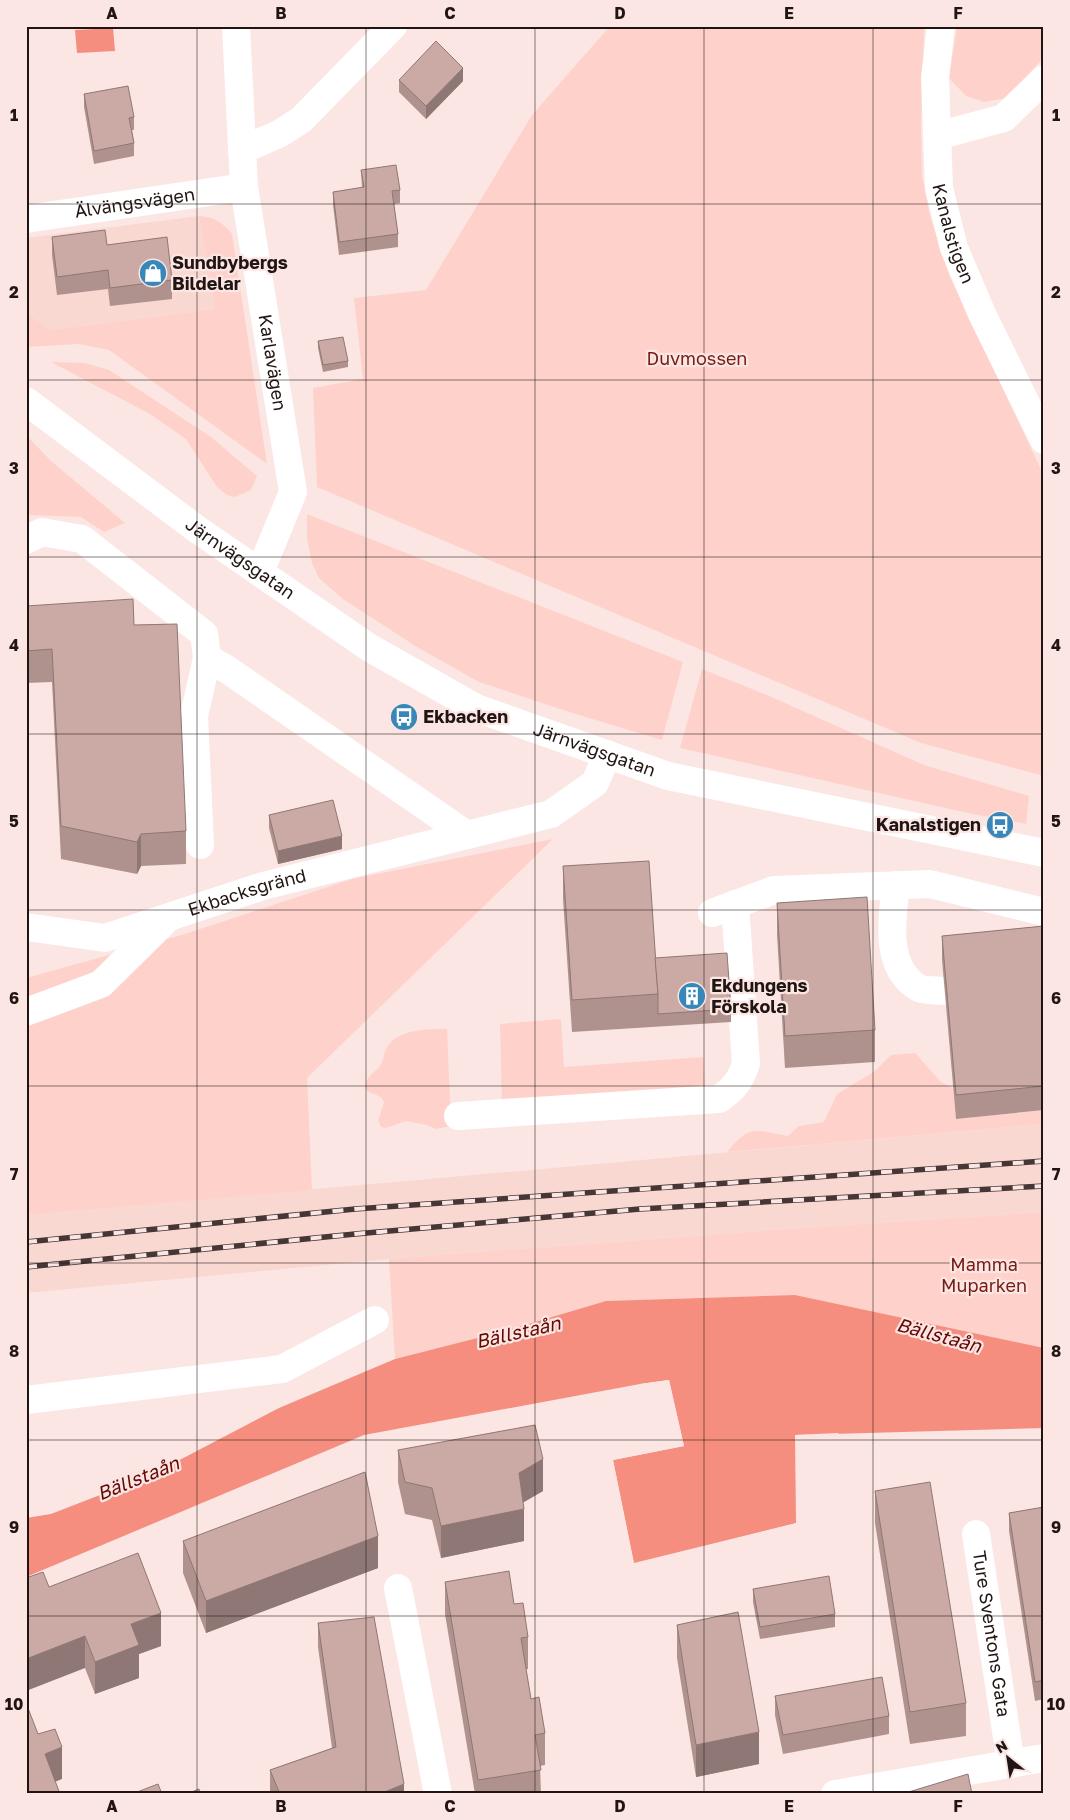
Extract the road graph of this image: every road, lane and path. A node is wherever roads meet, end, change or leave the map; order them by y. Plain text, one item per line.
1 (236, 26) edge
2 (393, 26) edge
3 (941, 26) edge
4 (1044, 79) edge
5 (937, 136) junction
6 (242, 150) junction
7 (244, 187) junction
8 (26, 219) edge
9 (26, 402) edge
10 (1044, 440) edge
11 (26, 540) edge
12 (260, 572) junction
13 (207, 658) junction
14 (607, 754) junction
15 (467, 835) junction
16 (200, 845) dead end
17 (1044, 853) edge
18 (896, 885) junction
19 (1044, 912) edge
20 (168, 917) junction
21 (26, 927) edge
22 (944, 991) edge
23 (26, 1012) edge
24 (458, 1116) dead end
25 (375, 1320) dead end
26 (26, 1400) edge
27 (976, 1534) dead end
28 (398, 1588) dead end
29 (1044, 1758) edge
30 (1011, 1764) junction
31 (438, 1794) edge
32 (835, 1794) edge

1 - 6 street, Karlavägen
2 - 6 street
3 - 5 street, Kanalstigen
4 - 5 street
5 - 10 street, Kanalstigen
6 - 7 street, Karlavägen
7 - 8 street, Älvängsvägen
7 - 12 street, Karlavägen
9 - 12 street, Järnvägsgatan
11 - 13 street
12 - 14 street, Järnvägsgatan
13 - 15 street
13 - 16 street
14 - 15 street, Ekbacksgränd
14 - 17 street, Järnvägsgatan
15 - 20 street, Ekbacksgränd
18 - 19 street
18 - 22 street
18 - 24 street
20 - 21 street, Ekbacksgränd
20 - 23 street
25 - 26 street
27 - 30 street, Ture Sventons Gata
28 - 31 street
29 - 30 street
30 - 32 street

